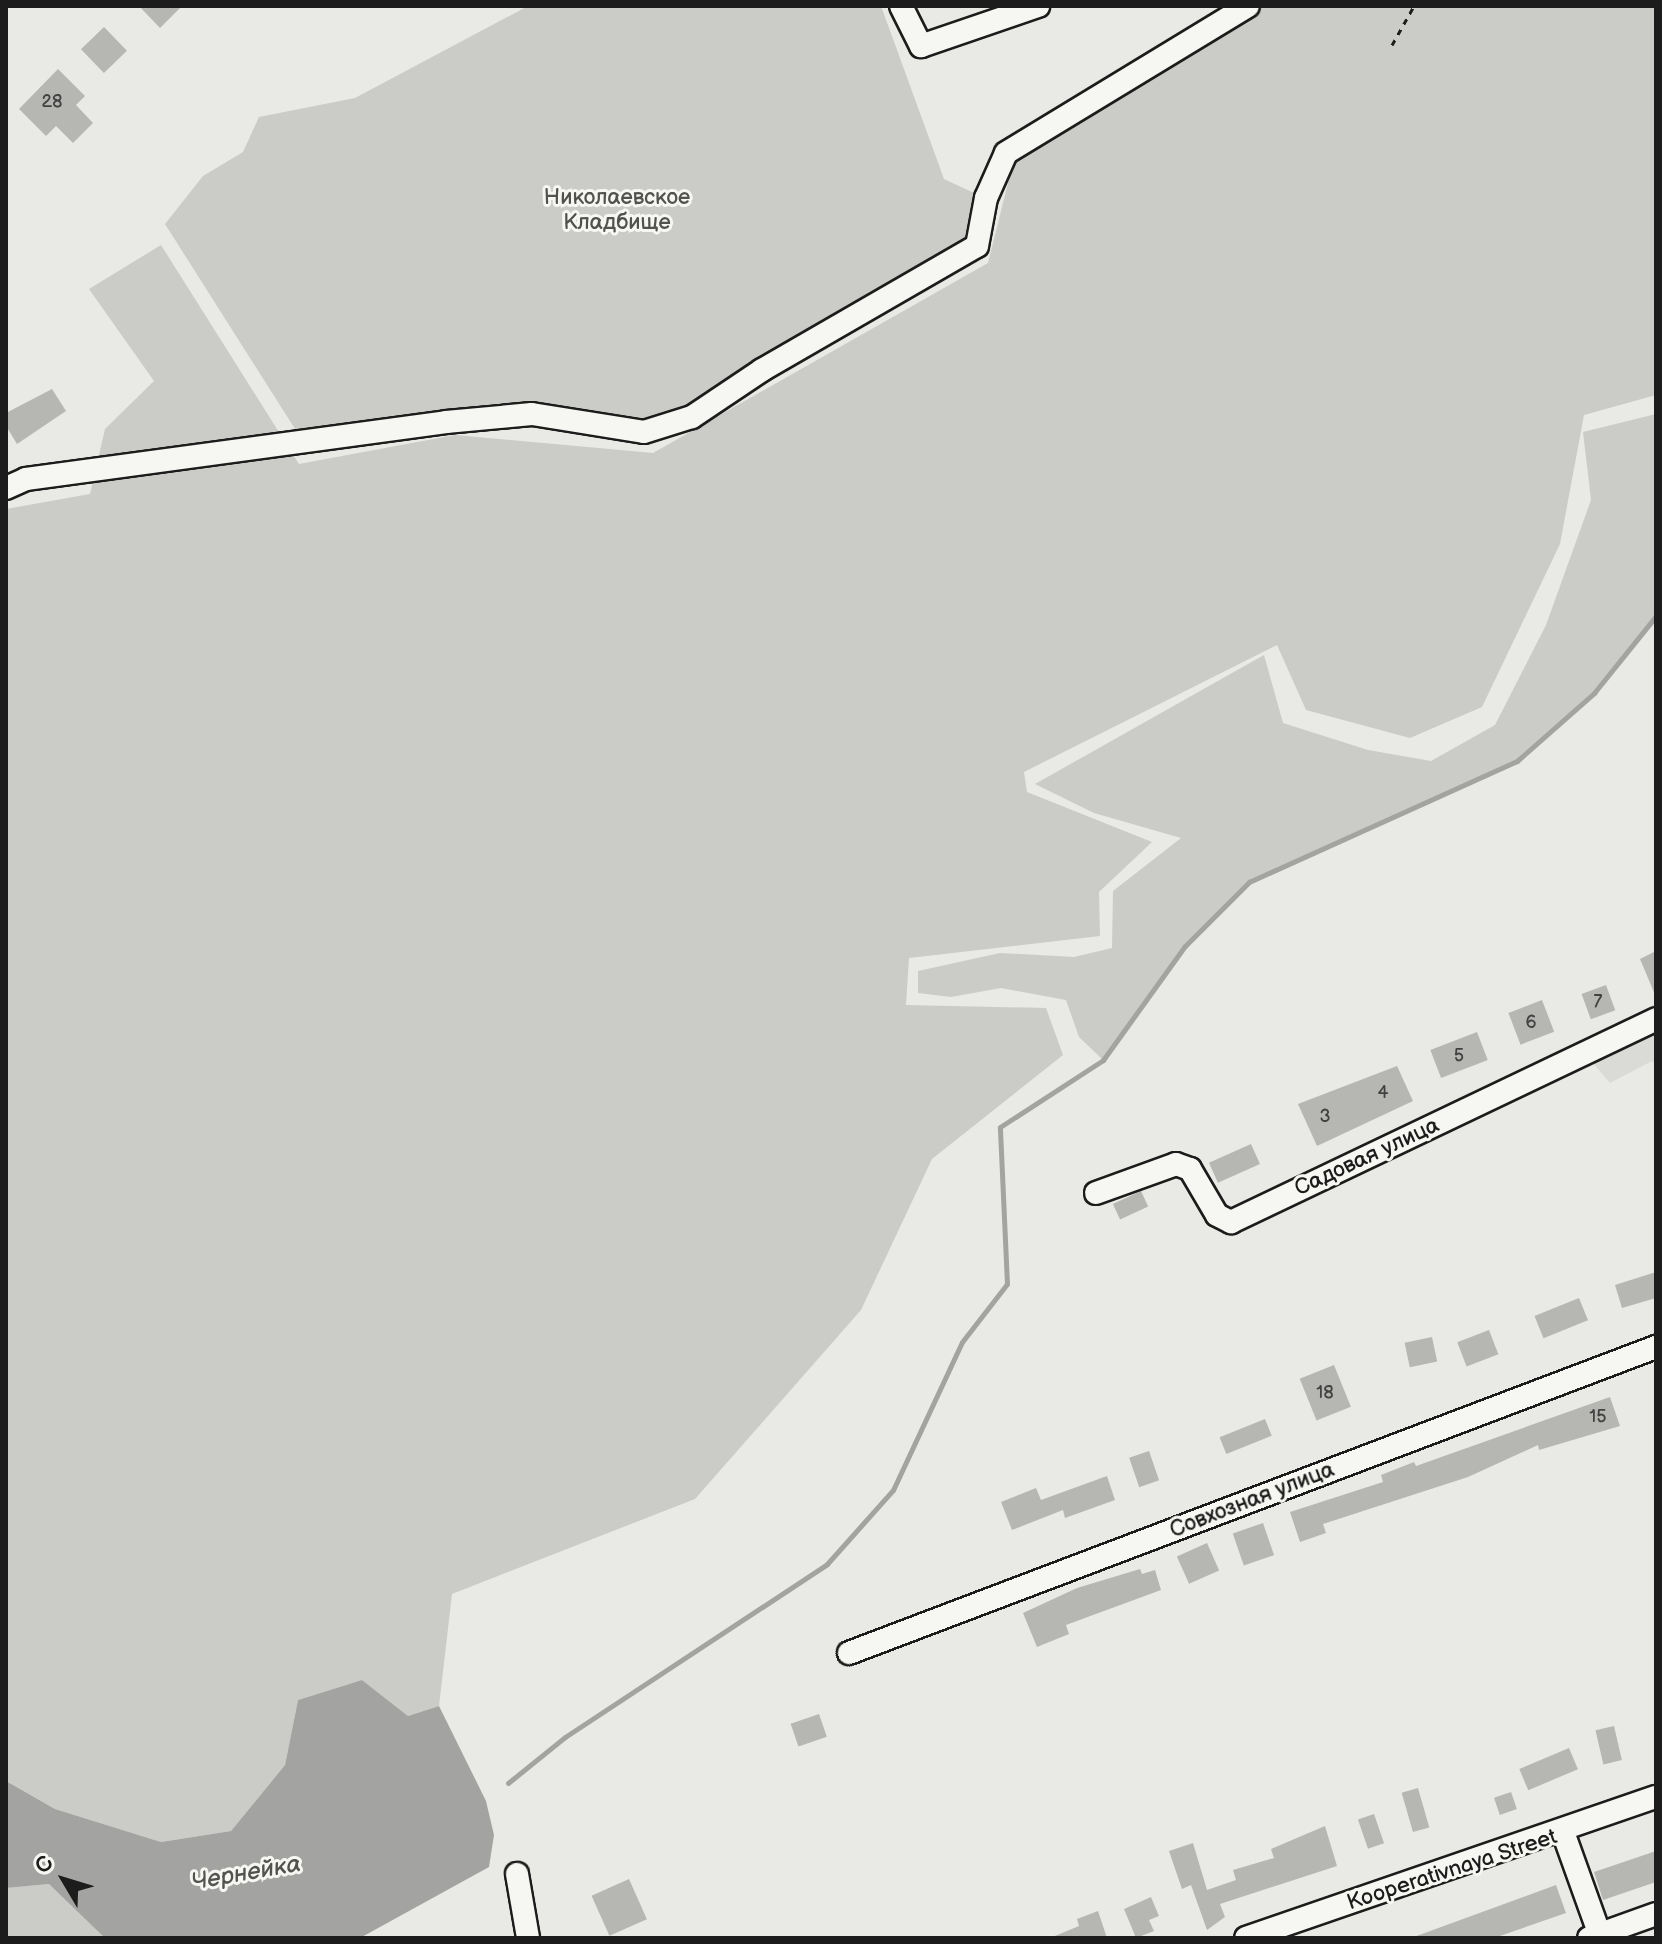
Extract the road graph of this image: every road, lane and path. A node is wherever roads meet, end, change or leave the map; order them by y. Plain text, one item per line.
1 (901, 6) edge
2 (1038, 6) edge
3 (1248, 6) edge
4 (1414, 6) edge
5 (1392, 45) dead end
6 (6, 488) edge
7 (1656, 1019) edge
8 (1096, 1193) dead end
9 (1656, 1347) edge
10 (849, 1653) dead end
11 (1656, 1797) edge
12 (1563, 1832) junction
13 (517, 1874) dead end
14 (1656, 1914) edge
15 (1596, 1936) edge
16 (528, 1938) edge
17 (1246, 1938) edge

1 - 2 street
3 - 6 street
4 - 5 path
7 - 8 street, Садовая улица
9 - 10 street, Совхозная улица
11 - 12 street, Kooperativnaya Street
12 - 15 street
12 - 17 street, Kooperativnaya Street
13 - 16 street
14 - 15 street

